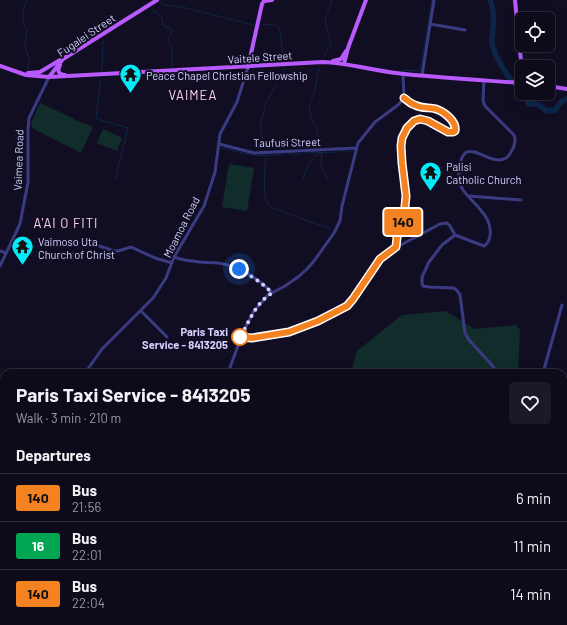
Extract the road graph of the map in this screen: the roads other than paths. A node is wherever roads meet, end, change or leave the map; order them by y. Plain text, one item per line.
1 (157, 0) edge
2 (272, 0) edge
3 (366, 0) edge
4 (434, 0) edge
5 (515, 1) edge
6 (430, 24) junction
7 (465, 30) dead end
8 (348, 48) junction
9 (62, 59) junction
10 (521, 60) edge
11 (315, 62) junction
12 (344, 64) junction
13 (0, 66) edge
14 (358, 66) junction
15 (248, 67) junction
16 (12, 70) junction
17 (403, 74) junction
18 (422, 75) junction
19 (75, 76) junction
20 (48, 77) junction
21 (484, 80) junction
22 (515, 83) edge
23 (555, 87) edge
24 (567, 89) edge
25 (404, 98) junction
26 (219, 144) junction
27 (356, 148) junction
28 (469, 196) junction
29 (521, 200) dead end
30 (454, 235) junction
31 (93, 244) dead end
32 (396, 247) junction
33 (0, 251) edge
34 (6, 254) junction
35 (174, 257) junction
36 (172, 263) junction
37 (0, 266) edge
38 (272, 293) junction
39 (562, 305) dead end
40 (141, 311) junction
41 (167, 337) dead end
42 (240, 337) junction
43 (88, 369) edge
44 (229, 369) edge
45 (495, 369) edge
46 (544, 369) edge

1 - 9 main road, Fugalei Street
2 - 15 main road
3 - 8 main road
4 - 6 street
5 - 10 main road
6 - 7 street
6 - 18 street
8 - 11 main road
8 - 12 main road
8 - 14 main road
9 - 16 main road
9 - 19 main road
9 - 20 main road, Fugalei Street
11 - 12 main road, Vaitele Street
11 - 15 main road, Vaitele Street
12 - 14 main road, Vaitele Street
13 - 16 main road, Vaitele Street
14 - 17 main road, Vaitele Street
15 - 19 main road, Vaitele Street
15 - 26 street, Moamoa Road
16 - 20 main road, Vaitele Street
17 - 18 main road, Vaitele Street
17 - 25 street
18 - 21 main road, Vaitele Street
19 - 20 main road, Vaitele Street
20 - 34 street, Vaimea Road
21 - 22 main road, Vaitele Street
21 - 28 street
23 - 24 main road
25 - 27 street
25 - 32 street
26 - 27 street, Taufusi Street
26 - 35 street, Moamoa Road
27 - 38 street
28 - 29 street
28 - 30 street
30 - 32 street
30 - 45 street
31 - 36 street
32 - 42 street
33 - 34 street
34 - 37 street, Vaimea Road
35 - 36 street, Moamoa Road
35 - 38 street
36 - 40 street, Moamoa Road
38 - 42 street
39 - 46 street
40 - 41 street
40 - 43 street, Moamoa Road
42 - 44 street

